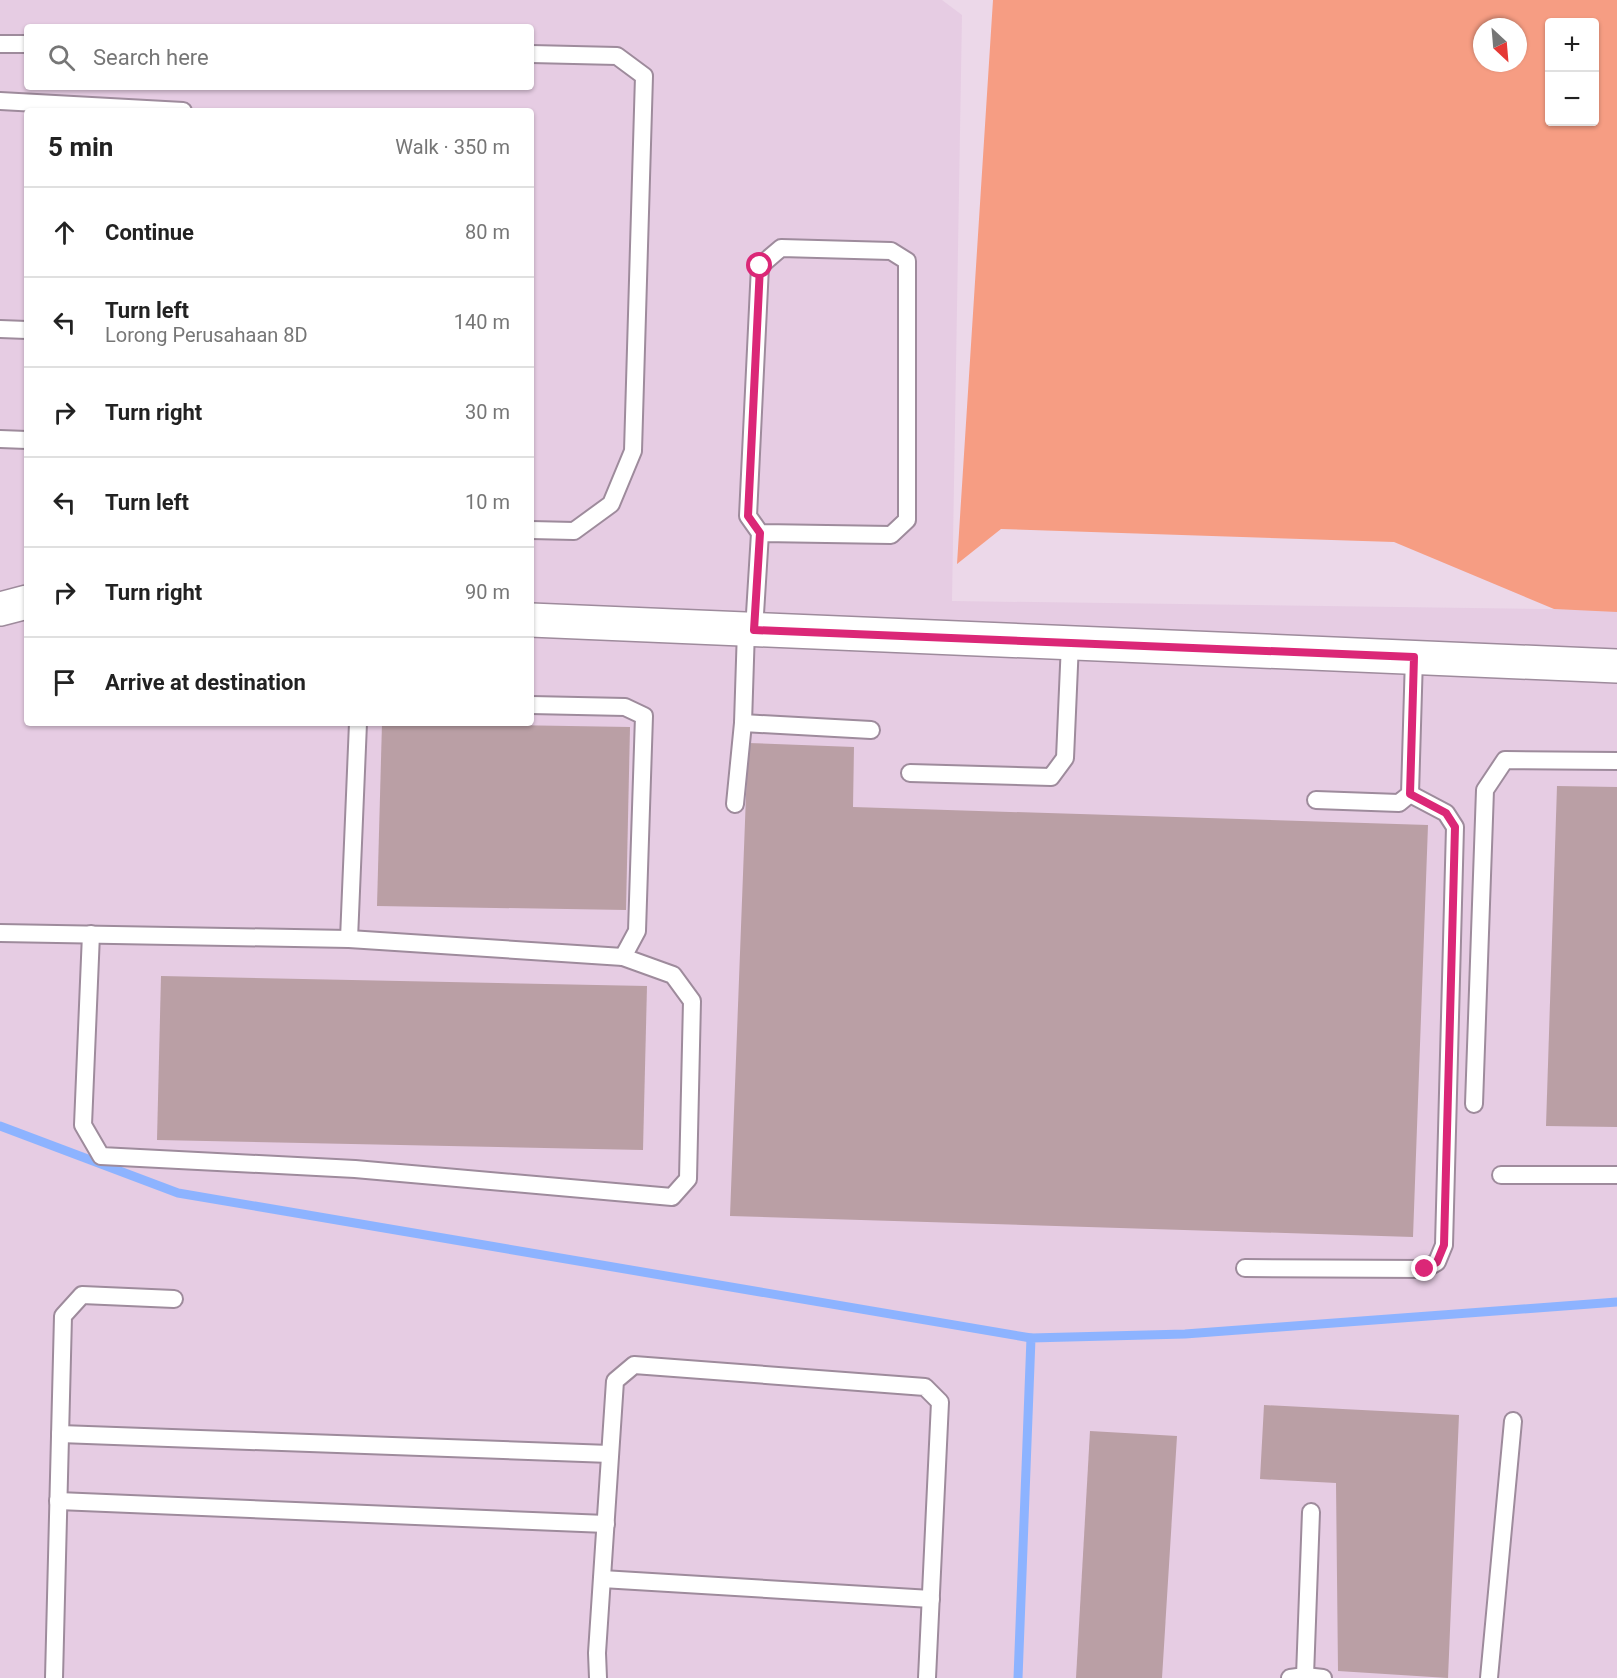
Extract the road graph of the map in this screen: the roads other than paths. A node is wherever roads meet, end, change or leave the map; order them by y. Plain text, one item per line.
1 (0, 44) edge
2 (24, 44) edge
3 (534, 54) edge
4 (0, 101) edge
5 (128, 108) edge
6 (0, 329) edge
7 (24, 330) edge
8 (0, 439) edge
9 (24, 440) edge
10 (534, 530) edge
11 (760, 533) junction
12 (24, 603) edge
13 (0, 609) edge
14 (534, 620) edge
15 (750, 630) junction
16 (1070, 643) junction
17 (1414, 657) junction
18 (1617, 666) edge
19 (534, 705) edge
20 (743, 723) junction
21 (358, 726) edge
22 (871, 730) dead end
23 (1617, 761) edge
24 (910, 773) dead end
25 (1410, 794) junction
26 (1316, 800) dead end
27 (735, 804) dead end
28 (0, 933) edge
29 (91, 934) junction
30 (349, 939) junction
31 (623, 957) junction
32 (1474, 1104) dead end
33 (1617, 1174) edge
34 (1501, 1175) dead end
35 (1245, 1268) dead end
36 (174, 1299) dead end
37 (1513, 1420) dead end
38 (60, 1434) junction
39 (610, 1454) junction
40 (58, 1501) junction
41 (1311, 1512) dead end
42 (606, 1524) junction
43 (602, 1579) junction
44 (931, 1599) junction
45 (1298, 1677) edge
46 (54, 1678) edge
47 (598, 1678) edge
48 (927, 1678) edge
49 (1323, 1678) edge
50 (1488, 1678) edge

1 - 2 lane
3 - 10 lane
4 - 5 lane
6 - 7 lane
8 - 9 lane
11 - 11 lane
11 - 15 lane
12 - 13 street
14 - 15 street
15 - 16 street
15 - 20 lane
16 - 17 street
16 - 24 lane
17 - 18 street
17 - 25 lane
19 - 31 lane
20 - 22 lane
20 - 27 lane
21 - 30 lane
23 - 32 lane
25 - 26 lane
25 - 35 lane
28 - 29 lane
29 - 30 lane
29 - 31 lane
30 - 31 lane
33 - 34 lane
36 - 38 lane
37 - 50 lane
38 - 39 lane
38 - 40 lane
39 - 42 lane
39 - 44 lane
40 - 42 lane
40 - 46 lane
41 - 45 lane
42 - 43 lane
43 - 44 lane
43 - 47 lane
44 - 48 lane
45 - 49 lane

